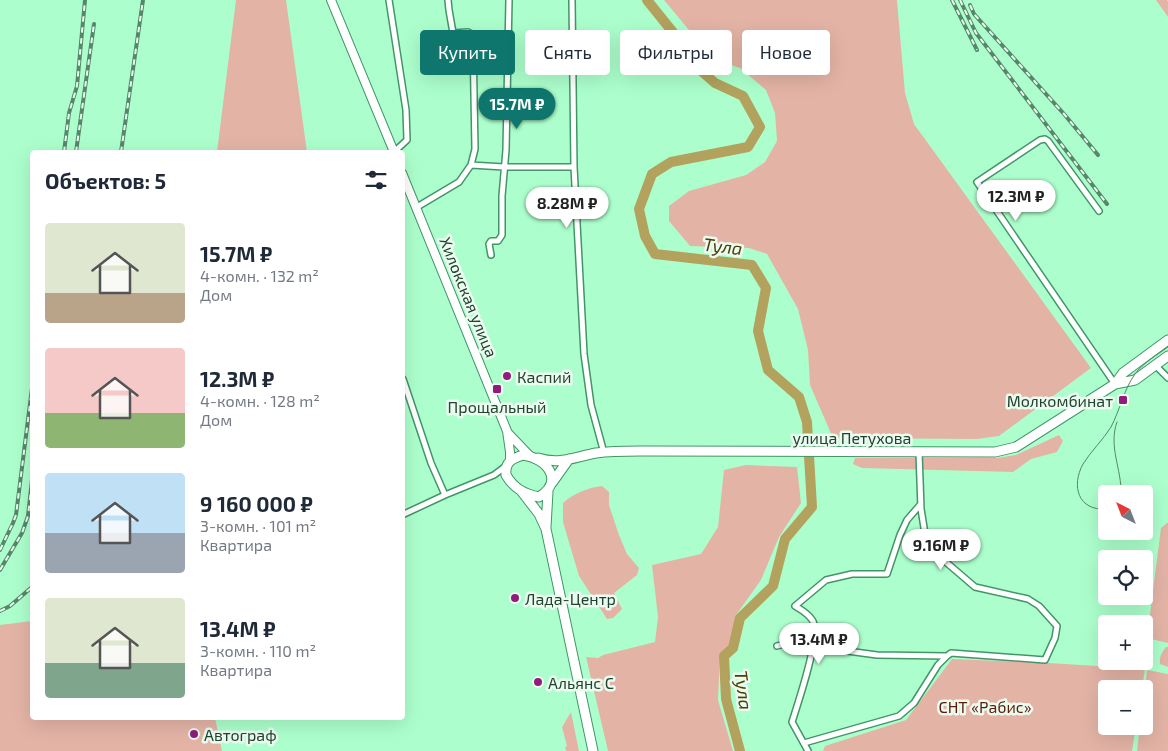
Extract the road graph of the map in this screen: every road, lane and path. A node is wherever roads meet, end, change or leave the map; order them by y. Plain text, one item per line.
1 (331, 0) edge
2 (388, 0) edge
3 (448, 0) edge
4 (508, 0) edge
5 (572, 0) edge
6 (393, 150) edge
7 (396, 150) edge
8 (471, 165) junction
9 (504, 167) junction
10 (574, 167) junction
11 (405, 180) edge
12 (417, 207) junction
13 (1100, 211) dead end
14 (490, 255) dead end
15 (1168, 340) edge
16 (1168, 356) edge
17 (1156, 365) junction
18 (1168, 378) edge
19 (1115, 384) junction
20 (405, 385) edge
21 (507, 431) junction
22 (604, 452) junction
23 (919, 452) junction
24 (534, 457) junction
25 (570, 459) junction
26 (508, 463) junction
27 (494, 476) junction
28 (508, 480) junction
29 (552, 483) junction
30 (522, 492) junction
31 (548, 492) junction
32 (444, 495) junction
33 (921, 504) junction
34 (405, 514) edge
35 (546, 529) junction
36 (777, 646) dead end
37 (812, 646) junction
38 (947, 656) junction
39 (804, 743) junction
40 (593, 751) edge
41 (808, 751) edge

1 - 6 main road
2 - 7 street
3 - 8 street
4 - 9 street
5 - 10 street
8 - 9 street
8 - 12 street
9 - 10 street
9 - 14 street
10 - 22 street
11 - 12 main road, Хилокская улица
12 - 21 main road, Хилокская улица
13 - 19 street
15 - 19 highway, улица Петухова
16 - 17 highway, улица Петухова
17 - 18 street
17 - 19 highway, улица Петухова
19 - 23 highway, улица Петухова
20 - 32 street
21 - 24 main road
21 - 26 main road
22 - 23 highway, улица Петухова
22 - 25 highway, улица Петухова
23 - 33 street
24 - 25 highway, улица Петухова
24 - 26 highway
24 - 29 highway
25 - 29 highway
26 - 27 street
26 - 28 highway
27 - 28 street
27 - 32 street
28 - 30 highway
29 - 31 highway
30 - 31 highway
30 - 35 highway
31 - 35 highway
32 - 34 street
33 - 37 street
33 - 38 street
35 - 40 highway
36 - 37 street
37 - 38 street
37 - 39 street
38 - 39 street
39 - 41 street

